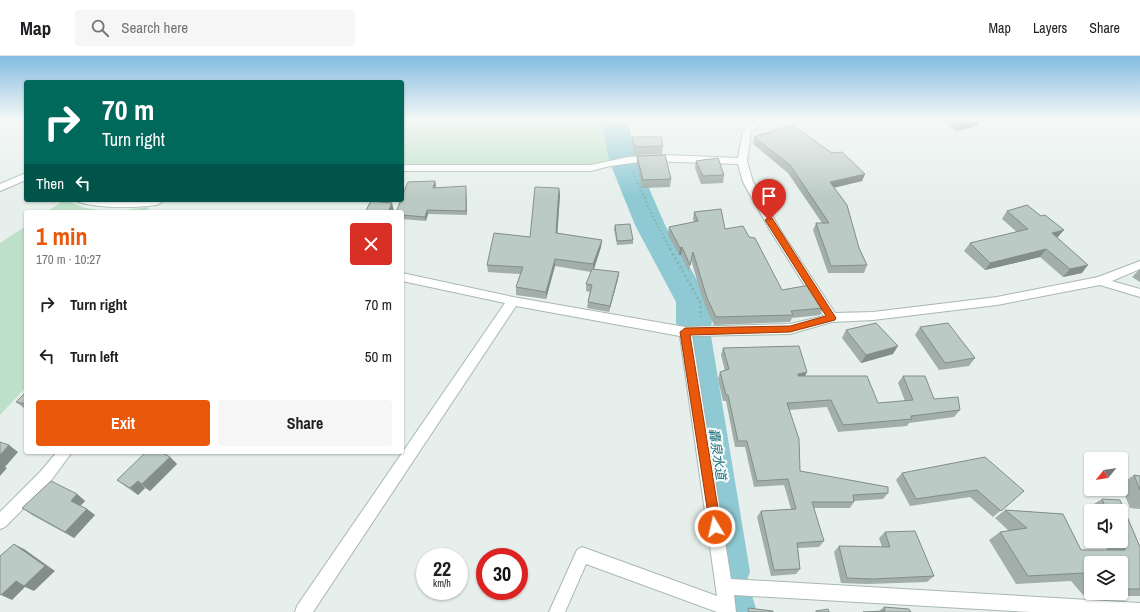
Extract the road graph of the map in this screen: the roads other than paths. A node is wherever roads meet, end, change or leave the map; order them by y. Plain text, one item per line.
1 (745, 145) edge
2 (742, 161) junction
3 (404, 168) edge
4 (24, 177) edge
5 (0, 188) edge
6 (88, 202) edge
7 (157, 205) edge
8 (1140, 265) edge
9 (404, 277) edge
10 (1100, 281) junction
11 (1140, 293) edge
12 (513, 301) junction
13 (832, 318) junction
14 (685, 332) junction
15 (62, 454) edge
16 (0, 522) edge
17 (725, 587) junction
18 (728, 610) edge
19 (1111, 610) edge
20 (1140, 611) edge
21 (303, 612) edge
22 (557, 612) edge

1 - 2 street
2 - 3 street
2 - 13 street
4 - 5 street
6 - 7 street
8 - 10 street
9 - 12 street
10 - 11 street
10 - 13 street
12 - 14 street
12 - 21 street
13 - 14 street
14 - 17 street
15 - 16 street
17 - 18 street
17 - 19 street
18 - 22 street
19 - 20 street

